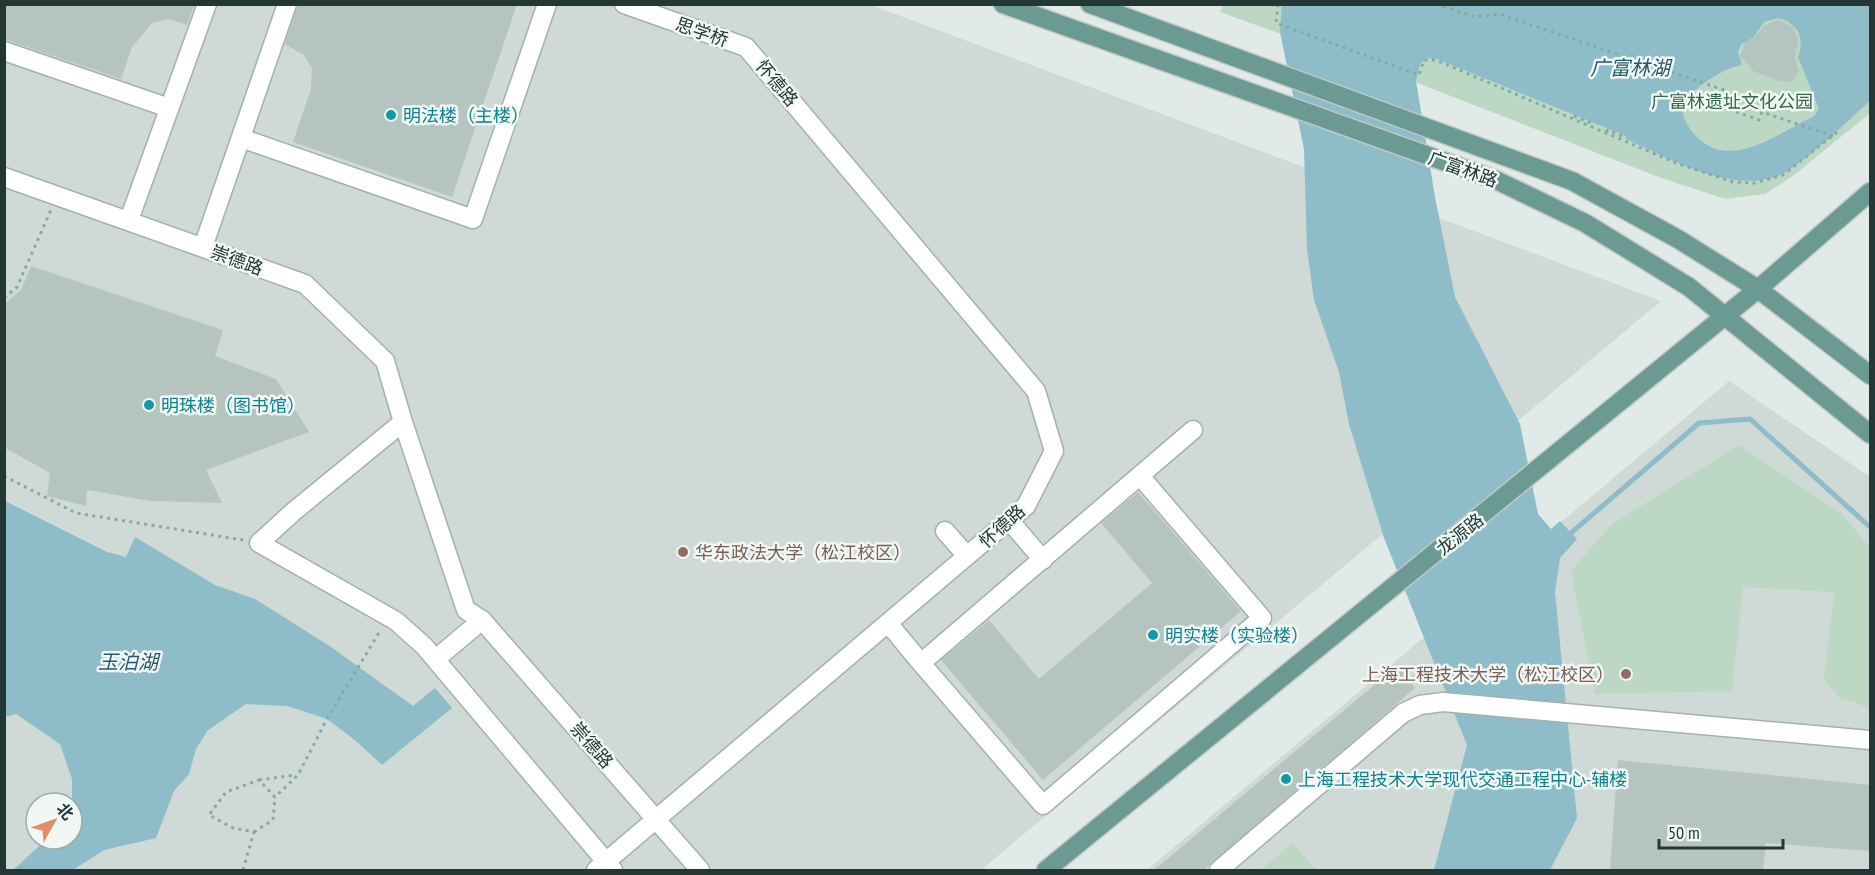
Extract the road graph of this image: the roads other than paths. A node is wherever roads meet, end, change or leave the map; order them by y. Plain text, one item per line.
1 (207, 4) edge
2 (287, 4) edge
3 (547, 4) edge
4 (624, 4) edge
5 (1003, 4) edge
6 (1090, 4) edge
7 (746, 47) joint
8 (4, 51) edge
9 (169, 108) junction
10 (241, 138) junction
11 (4, 177) edge
12 (1870, 192) edge
13 (129, 220) junction
14 (203, 247) junction
15 (1758, 289) junction
16 (1726, 315) junction
17 (1870, 375) edge
18 (403, 422) junction
19 (1193, 430) dead end
20 (1870, 434) edge
21 (1140, 476) junction
22 (1009, 520) junction
23 (945, 531) dead end
24 (967, 556) junction
25 (1043, 560) junction
26 (482, 620) junction
27 (888, 623) junction
28 (437, 658) junction
29 (921, 663) junction
30 (1870, 740) edge
31 (656, 818) junction
32 (605, 868) edge
33 (700, 870) edge
34 (1046, 870) edge
35 (1219, 870) edge

1 - 9 street
2 - 10 street
3 - 10 street
4 - 7 street, 思学桥
5 - 16 main road, 广富林路
6 - 15 main road, 广富林路
7 - 22 street, 怀德路
8 - 9 street
9 - 13 street
10 - 14 street
11 - 13 street, 崇德路
12 - 15 main road, 龙源路
13 - 14 street, 崇德路
14 - 18 street, 崇德路
15 - 16 main road, 龙源路
15 - 17 main road, 广富林路
16 - 20 main road, 广富林路
16 - 34 main road, 龙源路
18 - 26 street, 崇德路
18 - 28 street
19 - 21 street
21 - 25 street
21 - 29 street
22 - 24 street, 怀德路
22 - 25 street
23 - 24 street
24 - 27 street, 怀德路
25 - 29 street
26 - 28 street
26 - 31 street, 崇德路
27 - 29 street
27 - 31 street, 怀德路
28 - 32 street
30 - 35 street
31 - 32 street, 怀德路
31 - 33 street, 崇德路

